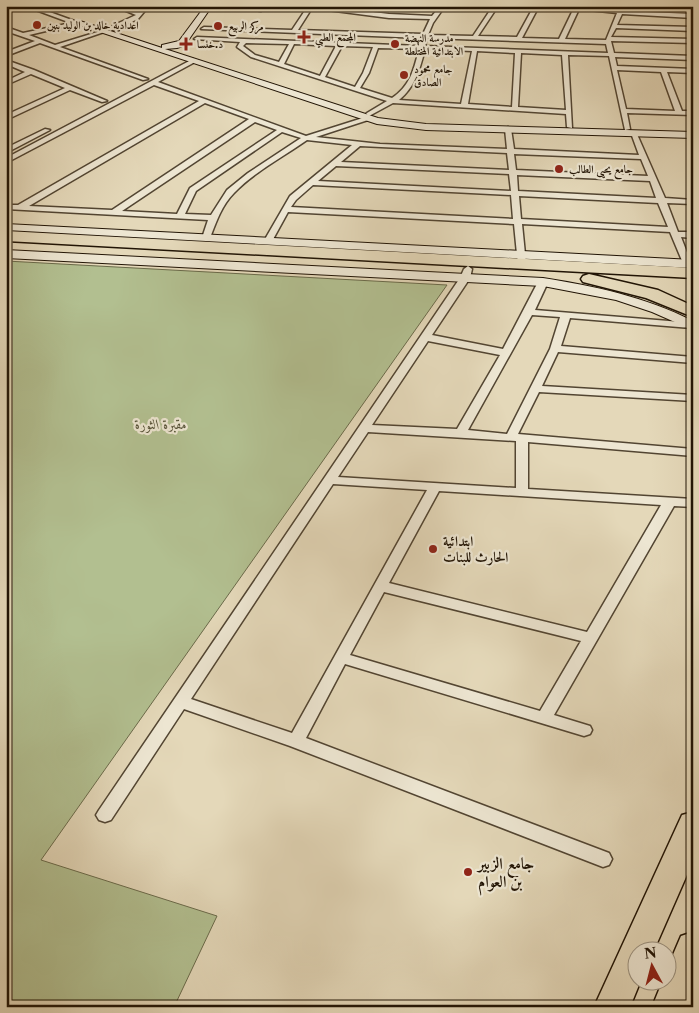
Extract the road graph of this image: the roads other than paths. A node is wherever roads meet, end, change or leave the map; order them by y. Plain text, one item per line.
1 (27, 6) edge
2 (42, 6) edge
3 (116, 6) edge
4 (147, 6) edge
5 (209, 6) edge
6 (219, 6) edge
7 (232, 6) edge
8 (310, 6) edge
9 (384, 6) edge
10 (390, 6) edge
11 (496, 6) edge
12 (536, 6) edge
13 (565, 6) edge
14 (262, 8) edge
15 (442, 8) edge
16 (577, 8) junction
17 (619, 9) edge
18 (351, 12) junction
19 (139, 14) junction
20 (370, 14) junction
21 (257, 16) dead end
22 (389, 16) junction
23 (693, 16) edge
24 (434, 18) junction
25 (347, 19) dead end
26 (81, 22) junction
27 (386, 22) dead end
28 (253, 23) dead end
29 (343, 26) dead end
30 (613, 26) junction
31 (204, 28) junction
32 (383, 28) dead end
33 (6, 29) edge
34 (693, 29) edge
35 (106, 30) junction
36 (249, 30) junction
37 (294, 32) junction
38 (339, 33) junction
39 (380, 34) junction
40 (23, 35) junction
41 (426, 36) junction
42 (474, 38) junction
43 (197, 39) junction
44 (519, 39) junction
45 (561, 40) junction
46 (244, 41) junction
47 (608, 41) junction
48 (693, 41) edge
49 (38, 42) junction
50 (292, 42) junction
51 (340, 44) junction
52 (177, 46) junction
53 (376, 46) junction
54 (53, 47) junction
55 (166, 47) junction
56 (423, 48) junction
57 (475, 49) junction
58 (518, 51) junction
59 (565, 53) junction
60 (6, 54) edge
61 (189, 54) junction
62 (611, 54) junction
63 (693, 58) edge
64 (6, 62) edge
65 (280, 65) junction
66 (614, 68) junction
67 (663, 70) junction
68 (693, 71) edge
69 (32, 72) junction
70 (153, 75) junction
71 (165, 77) junction
72 (322, 78) junction
73 (145, 79) junction
74 (6, 83) edge
75 (155, 83) junction
76 (70, 88) junction
77 (357, 89) junction
78 (104, 101) junction
79 (204, 101) junction
80 (393, 101) junction
81 (97, 104) junction
82 (464, 106) junction
83 (110, 107) junction
84 (515, 109) junction
85 (623, 111) junction
86 (568, 112) junction
87 (679, 112) junction
88 (693, 113) edge
89 (368, 116) junction
90 (6, 118) edge
91 (254, 119) junction
92 (504, 127) junction
93 (570, 127) junction
94 (282, 129) junction
95 (672, 130) junction
96 (630, 131) junction
97 (658, 134) junction
98 (692, 135) edge
99 (306, 138) junction
100 (358, 144) junction
101 (6, 151) edge
102 (511, 151) junction
103 (643, 157) junction
104 (6, 161) edge
105 (334, 164) junction
106 (513, 172) junction
107 (653, 179) junction
108 (311, 183) junction
109 (515, 193) junction
110 (662, 200) junction
111 (693, 202) edge
112 (6, 207) edge
113 (19, 208) junction
114 (285, 208) junction
115 (113, 213) junction
116 (180, 216) junction
117 (213, 218) junction
118 (518, 222) junction
119 (6, 226) edge
120 (675, 232) junction
121 (693, 235) edge
122 (6, 236) edge
123 (206, 238) junction
124 (268, 241) junction
125 (6, 246) edge
126 (6, 254) edge
127 (522, 260) junction
128 (229, 262) junction
129 (691, 267) edge
130 (467, 274) junction
131 (543, 278) junction
132 (693, 281) edge
133 (529, 312) junction
134 (566, 315) junction
135 (692, 321) edge
136 (425, 337) junction
137 (555, 349) junction
138 (506, 353) junction
139 (693, 360) edge
140 (535, 389) junction
141 (693, 398) edge
142 (364, 428) junction
143 (461, 433) junction
144 (516, 438) junction
145 (693, 453) edge
146 (329, 480) junction
147 (434, 488) junction
148 (522, 492) junction
149 (670, 501) junction
150 (693, 503) edge
151 (381, 586) junction
152 (591, 638) junction
153 (342, 658) junction
154 (181, 702) junction
155 (544, 718) junction
156 (584, 730) dead end
157 (296, 741) junction
158 (105, 814) dead end
159 (693, 825) edge
160 (603, 859) dead end
161 (642, 940) edge
162 (693, 948) edge
163 (626, 976) edge
164 (612, 1007) edge
165 (670, 1007) edge

1 - 26 street
2 - 26 street
3 - 19 street
4 - 19 street
5 - 52 street
6 - 31 street
7 - 14 street
8 - 18 street
8 - 37 street
9 - 20 street
10 - 15 street
11 - 42 street
12 - 44 street
13 - 16 street
14 - 21 street
15 - 24 street
16 - 17 street
16 - 45 street
17 - 23 street
17 - 30 street
18 - 20 street
18 - 25 street
19 - 35 street
20 - 22 street
22 - 24 street
22 - 27 street
24 - 41 street
26 - 35 street
26 - 40 street
28 - 36 street
29 - 38 street
30 - 34 street
30 - 47 street
31 - 36 street
31 - 43 street
32 - 39 street
33 - 40 street
35 - 54 street
35 - 55 street
35 - 61 street
36 - 37 street
37 - 38 street
38 - 39 street
39 - 41 street
40 - 49 street
41 - 42 street
41 - 56 street
42 - 44 street
43 - 46 street
43 - 61 street
44 - 45 street
45 - 47 street
46 - 50 street
46 - 65 street
47 - 48 street
47 - 62 street
49 - 54 street
49 - 60 street
50 - 51 street
50 - 65 street
51 - 53 street
51 - 72 street
52 - 55 street
52 - 61 street
53 - 56 street
53 - 77 street
54 - 73 street
55 - 61 street
56 - 57 street
56 - 80 street
57 - 58 street
57 - 82 street
58 - 59 street
58 - 84 street
59 - 62 street
59 - 86 street
61 - 70 street
61 - 71 street
61 - 89 street
62 - 63 street
62 - 66 street
64 - 69 street
65 - 72 street
66 - 67 street
66 - 85 street
67 - 68 street
67 - 87 street
69 - 74 street
69 - 76 street
70 - 71 street
70 - 73 street
71 - 75 street
72 - 77 street
73 - 78 street
75 - 79 street
75 - 83 street
76 - 78 street
76 - 90 street
77 - 80 street
78 - 81 street
79 - 91 street
79 - 113 street
80 - 82 street
80 - 89 street
81 - 83 street
81 - 101 street
82 - 84 street
83 - 104 street
84 - 86 street
85 - 87 street
85 - 96 street
86 - 93 street
87 - 88 street
89 - 92 street
89 - 92 street
89 - 99 street
91 - 94 street
91 - 115 street
92 - 93 street
92 - 96 street
92 - 102 street
93 - 96 street
94 - 99 street
94 - 116 street
95 - 96 street
95 - 97 street
95 - 98 street
96 - 97 street
96 - 103 street
97 - 98 street
99 - 100 street
99 - 117 street
100 - 102 street
100 - 105 street
102 - 103 street
102 - 106 street
103 - 107 street
105 - 106 street
105 - 108 street
106 - 107 street
106 - 109 street
107 - 110 street
108 - 109 street
108 - 114 street
109 - 110 street
109 - 118 street
110 - 111 street
110 - 120 street
112 - 113 street
113 - 115 street
114 - 118 street
114 - 124 street
115 - 116 street
116 - 117 street
117 - 123 street
118 - 120 street
118 - 127 street
119 - 123 street
120 - 121 street
120 - 129 street
122 - 127 highway
123 - 124 street
124 - 127 street
125 - 128 highway
126 - 128 street
127 - 129 highway
128 - 130 highway
130 - 131 highway
130 - 136 street
131 - 132 highway
131 - 133 street
131 - 135 highway
133 - 134 street
133 - 138 street
134 - 135 street
134 - 137 street
136 - 138 street
136 - 142 street
137 - 139 street
137 - 140 street
138 - 143 street
140 - 141 street
140 - 144 street
142 - 143 street
142 - 146 street
143 - 144 street
144 - 145 street
144 - 148 street
146 - 147 street
146 - 154 street
147 - 148 street
147 - 151 street
148 - 149 street
149 - 150 street
149 - 152 street
151 - 152 street
151 - 153 street
152 - 155 street
153 - 155 street
153 - 157 street
154 - 157 street
154 - 158 street
155 - 156 street
157 - 160 street
159 - 161 highway
162 - 165 highway
163 - 164 highway

